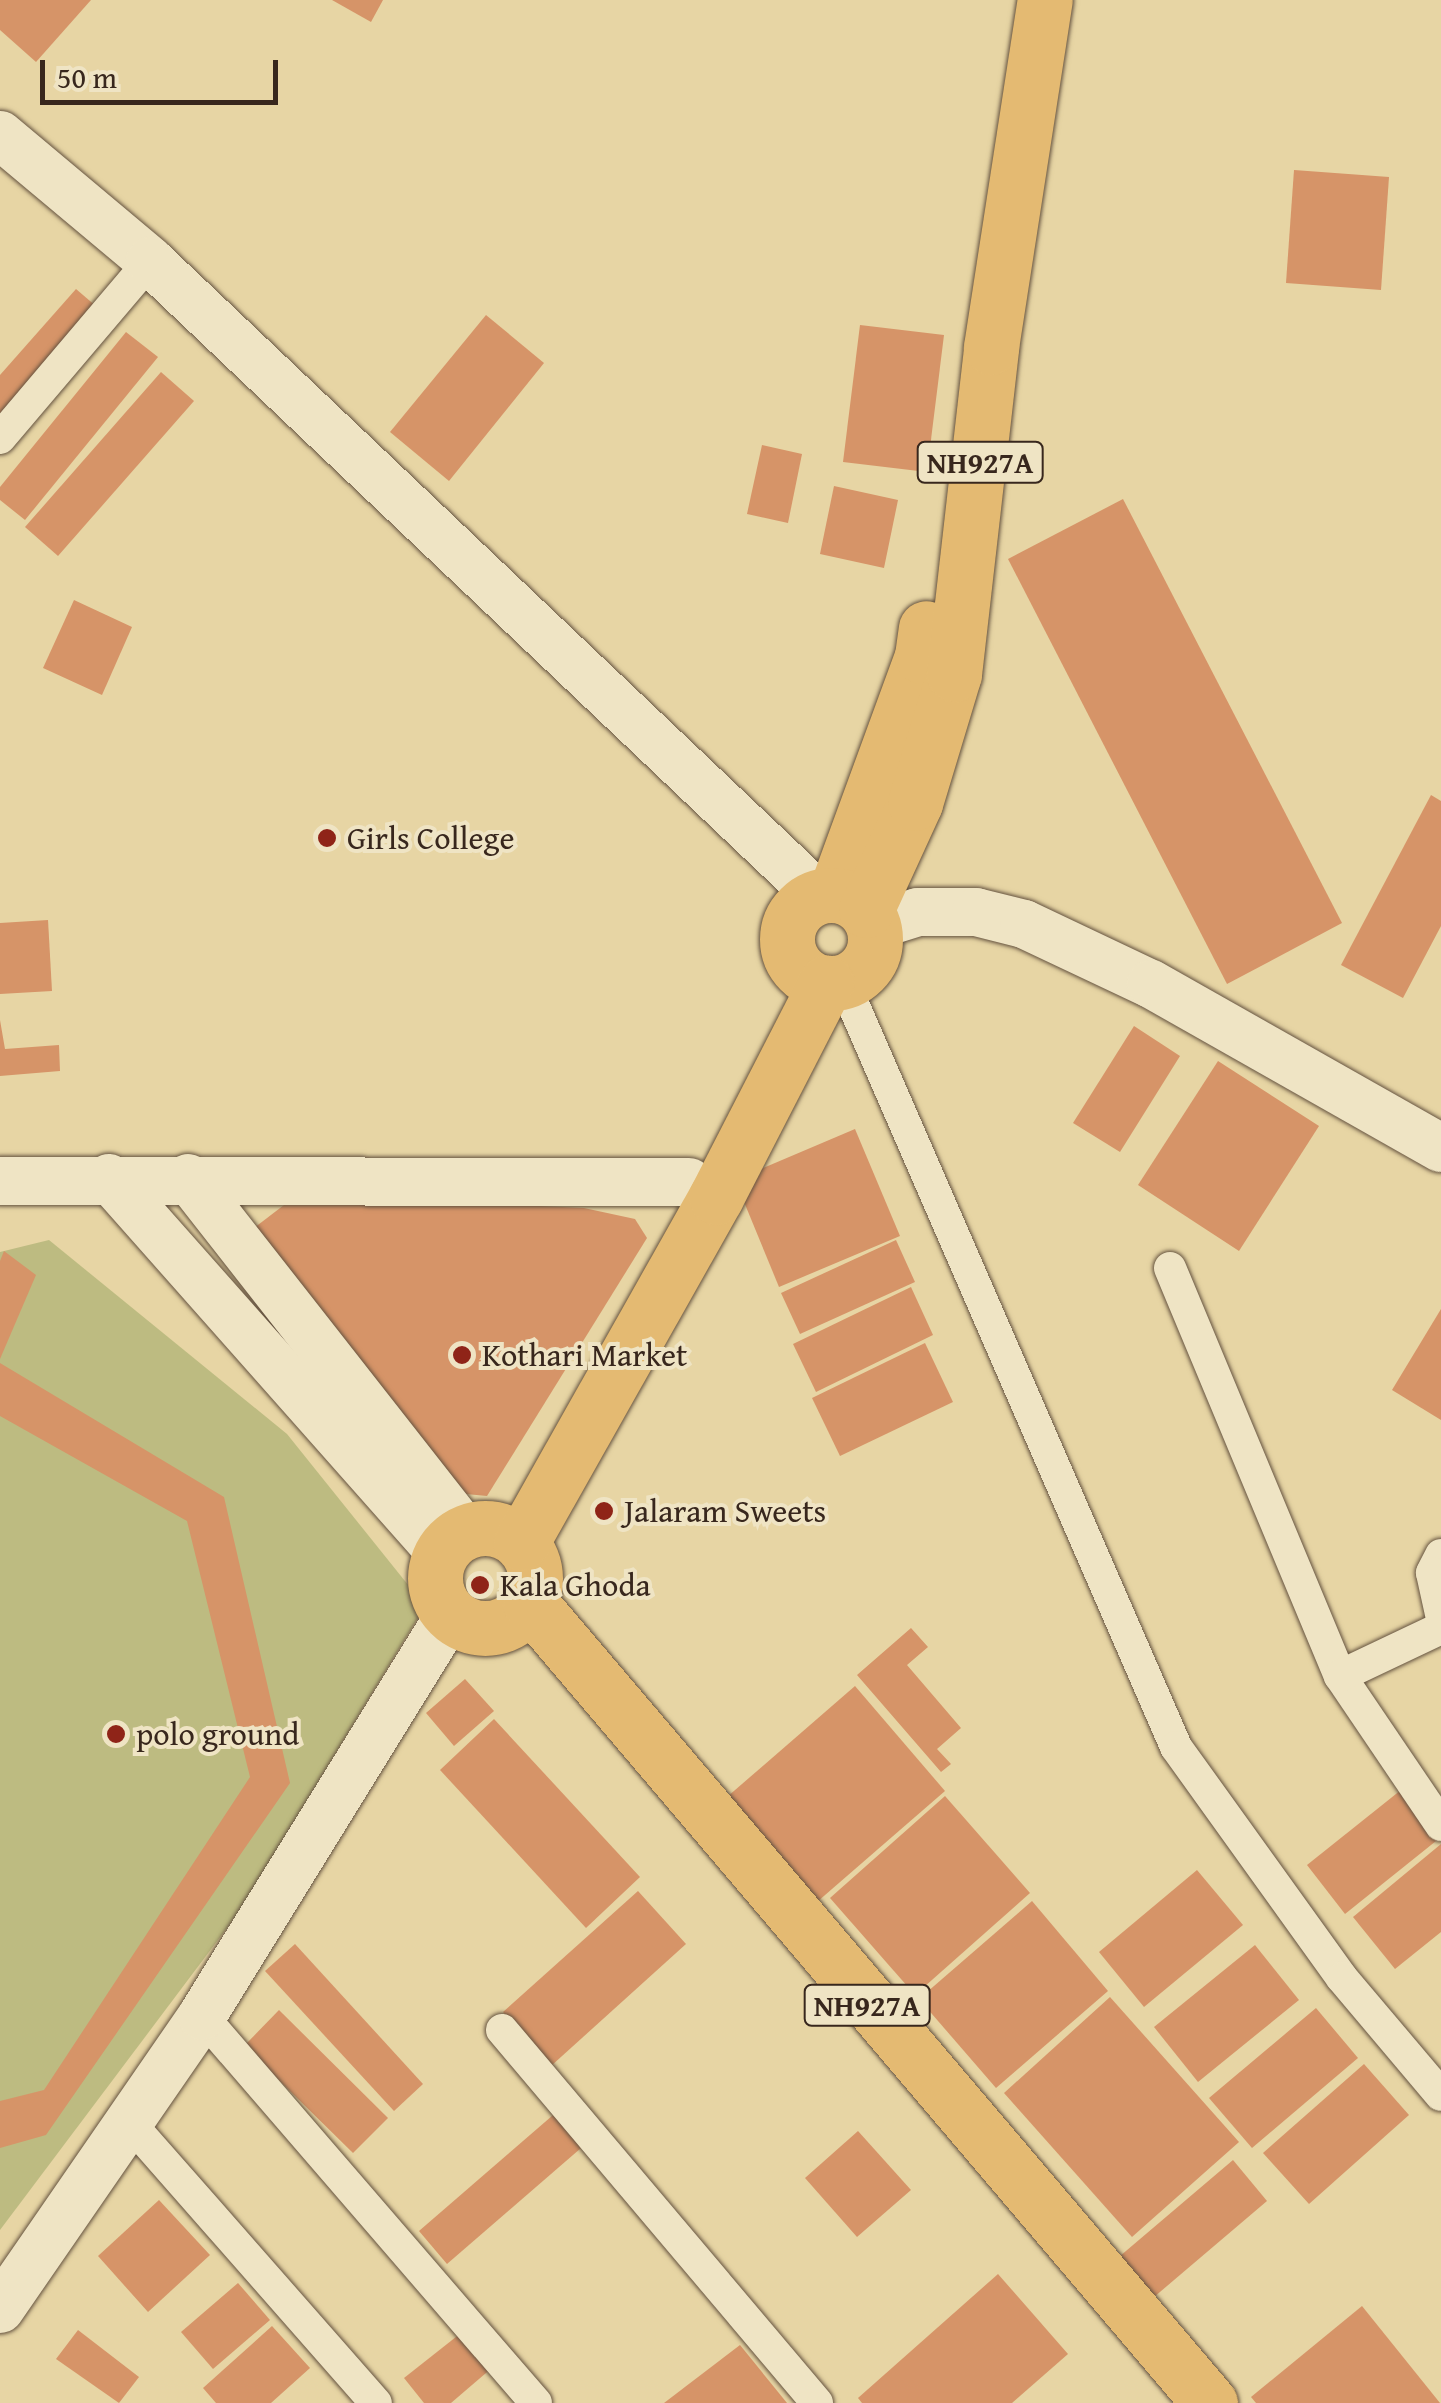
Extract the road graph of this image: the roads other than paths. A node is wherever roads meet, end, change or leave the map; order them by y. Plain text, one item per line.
1 (1012, 0) edge
2 (1045, 0) edge
3 (0, 135) edge
4 (150, 261) junction
5 (0, 438) edge
6 (848, 906) junction
7 (822, 977) junction
8 (1441, 1148) edge
9 (109, 1178) junction
10 (188, 1178) junction
11 (0, 1181) edge
12 (689, 1182) junction
13 (1170, 1268) dead end
14 (481, 1538) junction
15 (1441, 1555) edge
16 (521, 1612) junction
17 (1441, 1614) edge
18 (449, 1616) junction
19 (1441, 1628) edge
20 (1340, 1676) junction
21 (1441, 1824) edge
22 (202, 2016) junction
23 (502, 2030) dead end
24 (1441, 2094) edge
25 (129, 2122) junction
26 (0, 2309) edge
27 (376, 2403) edge
28 (536, 2403) edge
29 (818, 2403) edge
30 (1179, 2403) edge
31 (1210, 2403) edge

1 - 6 highway, NH927A
2 - 6 highway, NH927A
3 - 4 main road
4 - 5 street
4 - 6 main road
6 - 7 highway, NH927A
6 - 7 highway, NH927A
6 - 8 main road
7 - 12 highway, NH927A
7 - 14 highway, NH927A
7 - 24 street
9 - 10 main road
9 - 11 main road
9 - 14 main road
10 - 12 main road
10 - 14 main road
12 - 14 highway, NH927A
13 - 20 street
14 - 16 highway
14 - 18 highway
15 - 17 street
16 - 18 highway
16 - 30 highway, NH927A
16 - 31 highway, NH927A
18 - 22 main road
19 - 20 street
20 - 21 street
22 - 25 main road
22 - 28 street
23 - 29 street
25 - 26 main road
25 - 27 street

